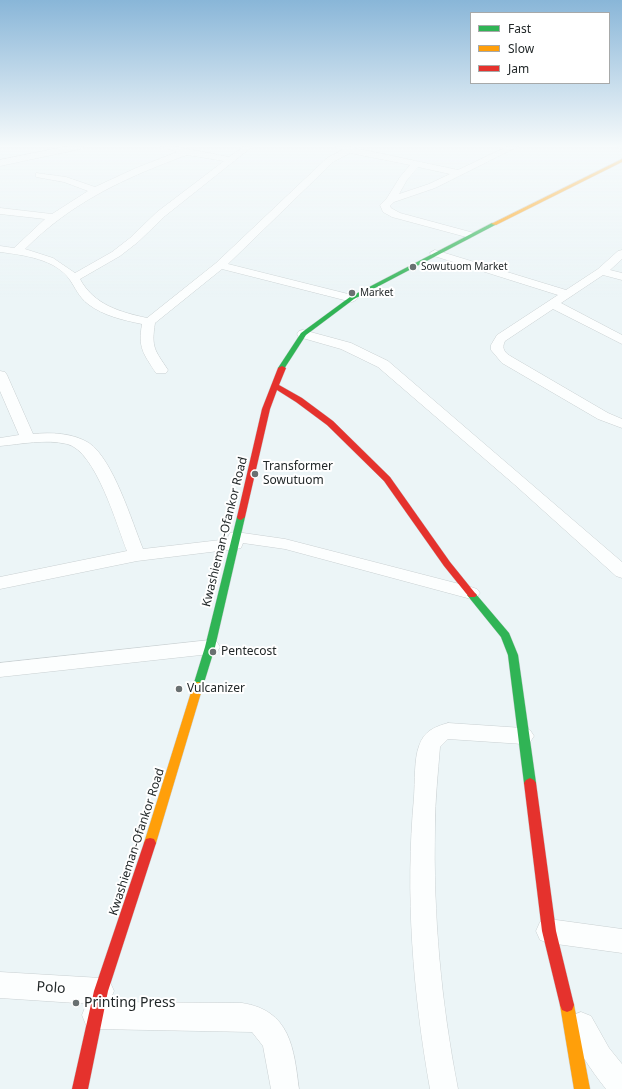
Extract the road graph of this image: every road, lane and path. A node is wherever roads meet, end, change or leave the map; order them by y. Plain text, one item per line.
1 (84, 197) edge
2 (184, 197) edge
3 (291, 197) edge
4 (393, 197) edge
5 (400, 197) edge
6 (547, 197) edge
7 (391, 200) junction
8 (0, 211) edge
9 (53, 217) junction
10 (470, 235) junction
11 (0, 249) edge
12 (18, 250) junction
13 (435, 253) junction
14 (622, 253) edge
15 (220, 265) junction
16 (602, 271) junction
17 (622, 277) edge
18 (74, 278) junction
19 (567, 294) junction
20 (352, 298) junction
21 (553, 304) junction
22 (149, 322) junction
23 (304, 334) junction
24 (622, 340) edge
25 (160, 370) dead end
26 (1, 377) edge
27 (275, 386) junction
28 (622, 424) edge
29 (27, 438) junction
30 (0, 442) edge
31 (235, 540) junction
32 (136, 555) junction
33 (622, 572) edge
34 (0, 583) edge
35 (471, 593) junction
36 (210, 648) junction
37 (0, 670) edge
38 (523, 736) junction
39 (549, 931) junction
40 (622, 941) edge
41 (0, 985) edge
42 (566, 1000) junction
43 (99, 1003) junction
44 (622, 1087) edge
45 (80, 1089) edge
46 (285, 1089) edge
47 (444, 1089) edge
48 (582, 1089) edge

1 - 9 street
2 - 18 street
3 - 15 street
4 - 7 street
5 - 7 street
6 - 10 main road, Kwashieman-Ofankor Road
7 - 10 street
8 - 9 street
9 - 12 street
10 - 13 main road, Kwashieman-Ofankor Road
11 - 12 street
12 - 18 street
13 - 19 street
13 - 20 main road, Kwashieman-Ofankor Road
14 - 16 street
15 - 20 street
15 - 22 street
16 - 17 street
16 - 19 street
18 - 22 street
19 - 21 street
20 - 23 main road, Kwashieman-Ofankor Road
21 - 24 street
21 - 28 street
22 - 25 street
23 - 27 main road, Kwashieman-Ofankor Road
23 - 33 street
26 - 29 street
27 - 31 main road, Kwashieman-Ofankor Road
27 - 35 main road
29 - 30 street
29 - 32 street
31 - 32 street
31 - 35 street
31 - 36 main road, Kwashieman-Ofankor Road
32 - 34 street
35 - 38 main road
36 - 37 street
36 - 43 main road, Kwashieman-Ofankor Road
38 - 39 main road
38 - 47 street
39 - 40 street
39 - 42 main road
41 - 43 street, Polo
42 - 44 street
42 - 48 main road
43 - 45 main road, Kwashieman-Ofankor Road
43 - 46 street, Polo

